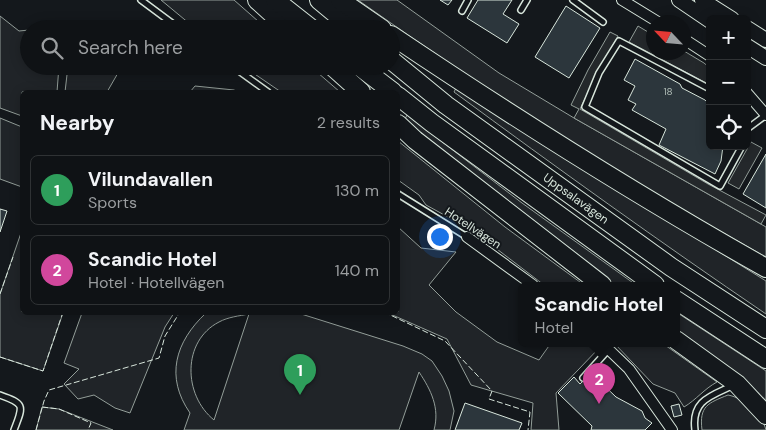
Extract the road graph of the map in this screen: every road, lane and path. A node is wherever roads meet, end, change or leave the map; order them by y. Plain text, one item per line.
1 (141, 0) edge
2 (257, 0) edge
3 (275, 0) edge
4 (319, 0) edge
5 (340, 0) edge
6 (468, 0) edge
7 (528, 0) edge
8 (573, 0) edge
9 (622, 0) edge
10 (679, 0) edge
11 (702, 0) edge
12 (521, 10) dead end
13 (462, 11) dead end
14 (647, 15) edge
15 (726, 15) edge
16 (706, 18) edge
17 (168, 20) edge
18 (279, 20) edge
19 (301, 20) edge
20 (343, 20) edge
21 (369, 20) edge
22 (603, 22) dead end
23 (751, 31) edge
24 (766, 40) edge
25 (400, 41) edge
26 (691, 44) edge
27 (751, 49) edge
28 (706, 53) edge
29 (766, 58) edge
30 (400, 67) edge
31 (244, 75) edge
32 (342, 75) edge
33 (371, 75) edge
34 (706, 87) edge
35 (265, 90) edge
36 (359, 90) edge
37 (390, 90) edge
38 (400, 98) edge
39 (751, 98) edge
40 (766, 115) edge
41 (400, 126) edge
42 (751, 127) edge
43 (740, 150) edge
44 (400, 195) edge
45 (467, 237) joint
46 (766, 268) edge
47 (529, 282) edge
48 (598, 282) edge
49 (650, 282) edge
50 (680, 303) edge
51 (766, 329) edge
52 (680, 343) edge
53 (605, 347) edge
54 (607, 347) edge
55 (766, 359) edge
56 (583, 378) dead end
57 (738, 384) junction
58 (0, 395) edge
59 (766, 415) edge
60 (14, 430) edge
61 (672, 430) edge
62 (695, 430) edge

1 - 17 lane
2 - 18 highway
3 - 19 highway
4 - 20 highway
5 - 21 highway
6 - 13 lane
7 - 12 lane
8 - 22 lane
9 - 14 street
10 - 16 main road
11 - 15 main road
23 - 24 main road
25 - 46 highway
26 - 28 street
27 - 29 main road
30 - 51 highway, Uppsalavägen
31 - 35 lane
32 - 36 highway
33 - 37 highway
34 - 43 lane
38 - 49 highway, Uppsalavägen
39 - 40 street
40 - 42 lane
41 - 48 highway
44 - 45 lane, Hotellvägen
45 - 47 street, Hotellvägen
50 - 55 highway
52 - 57 highway
53 - 56 lane
54 - 61 street
57 - 59 highway
57 - 62 lane
58 - 60 lane

